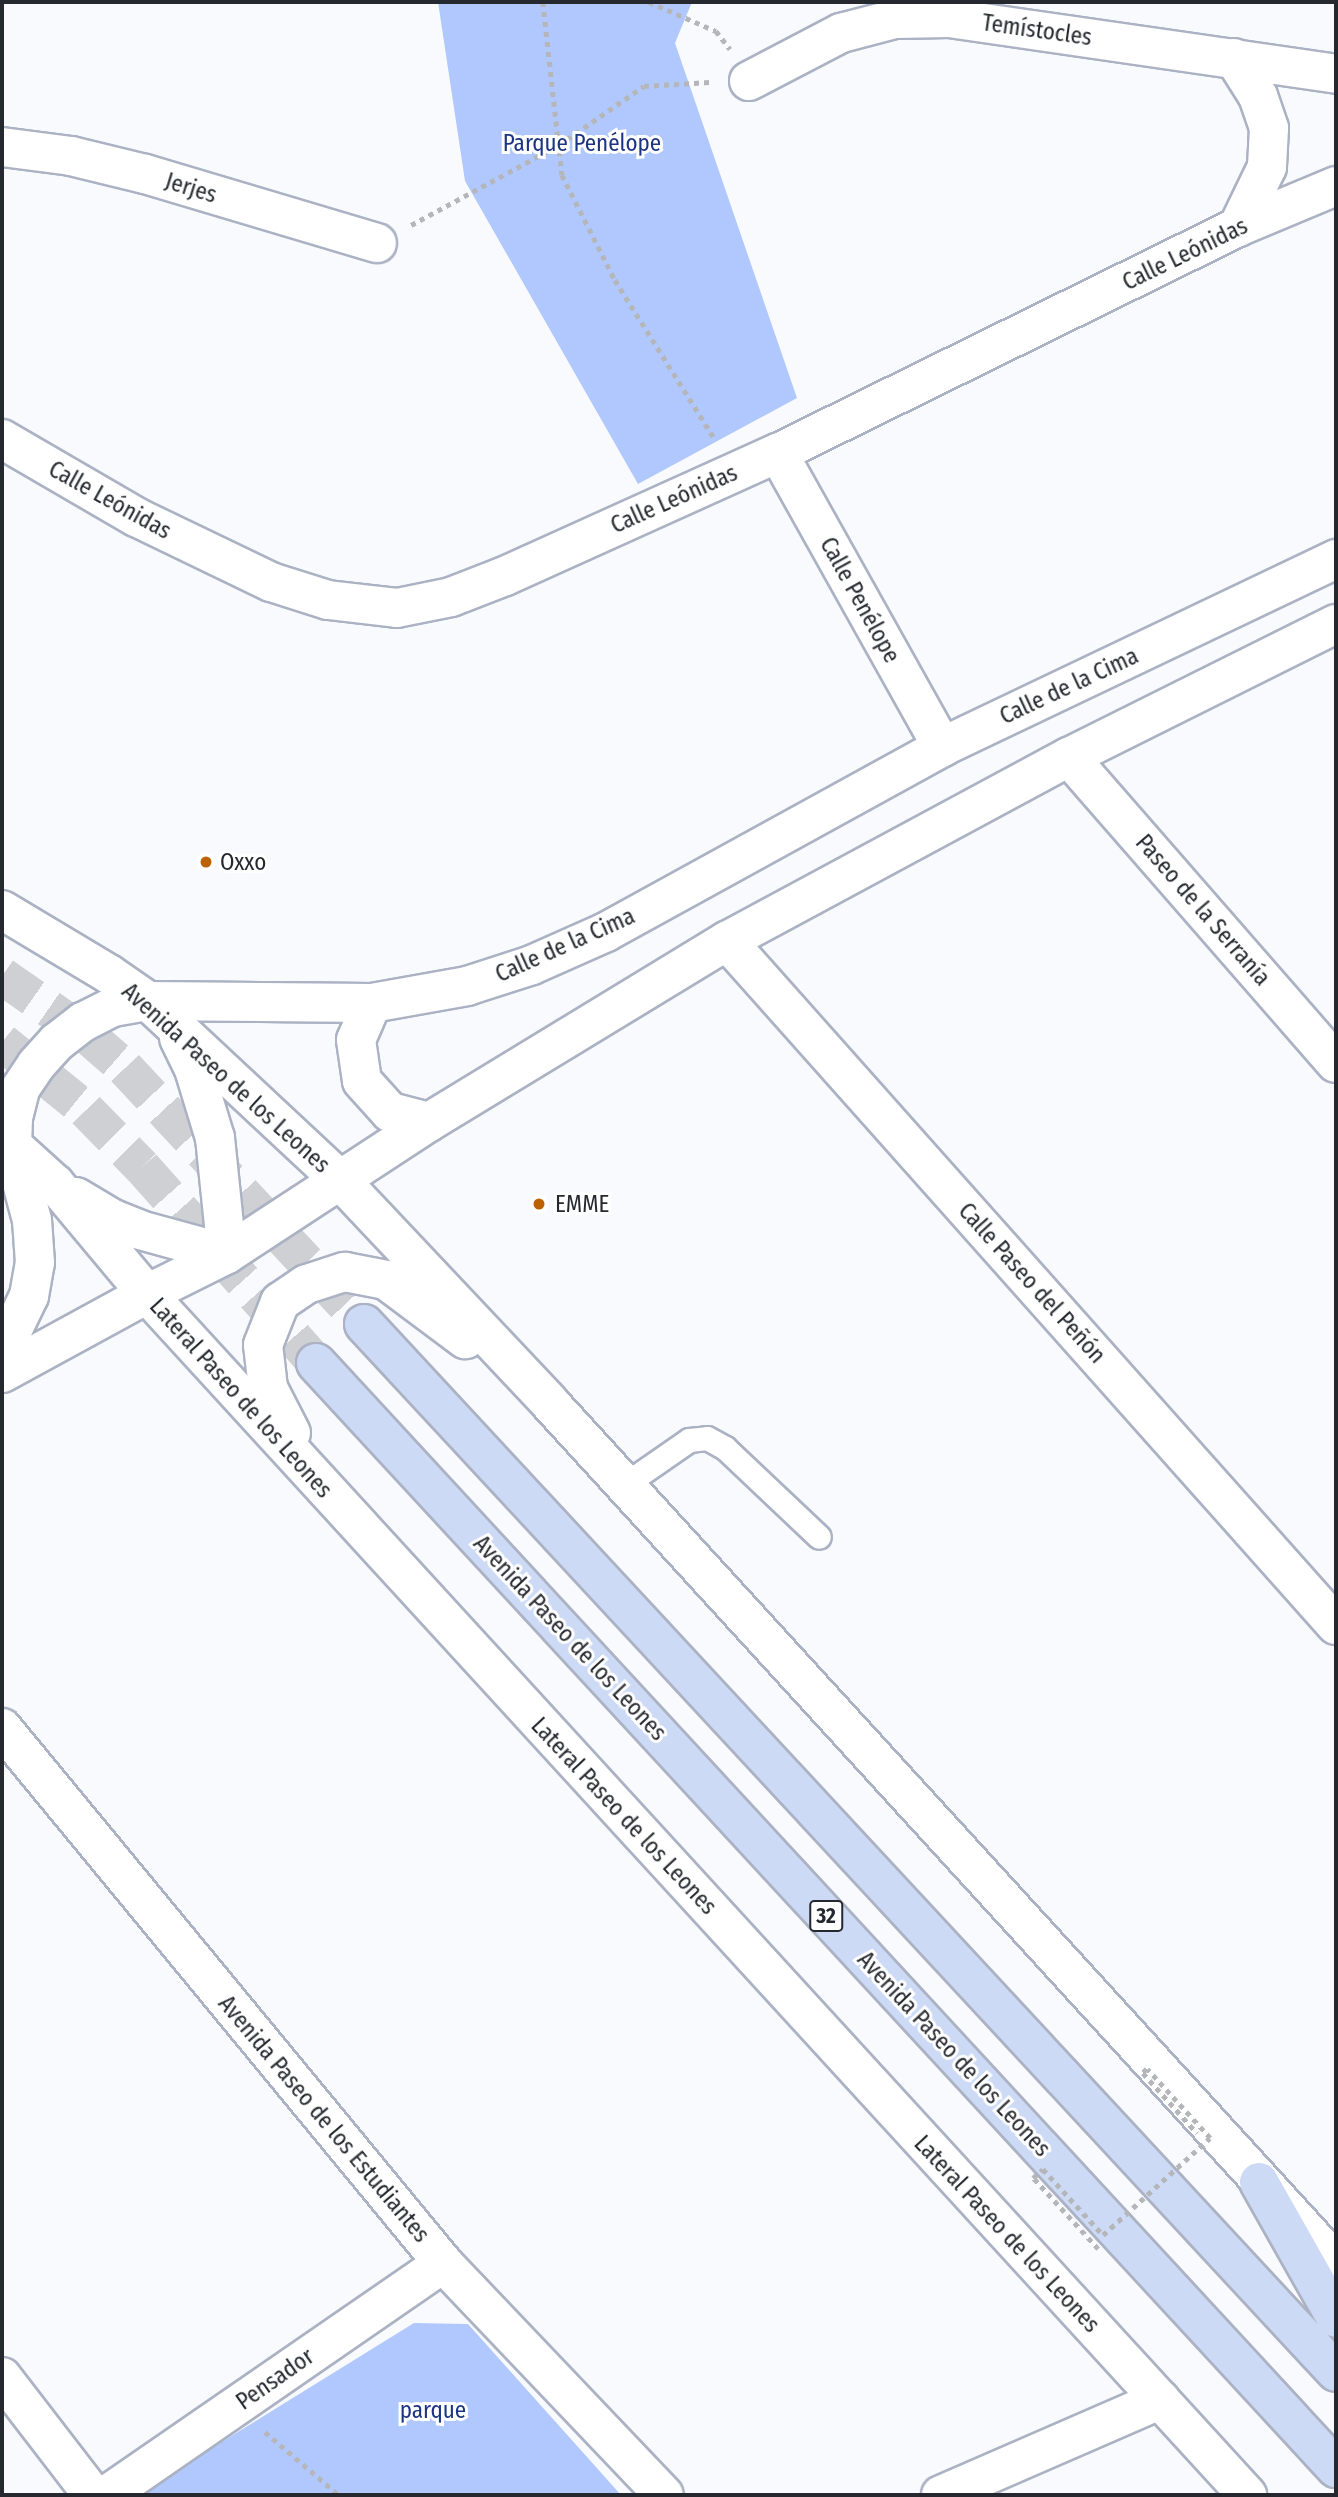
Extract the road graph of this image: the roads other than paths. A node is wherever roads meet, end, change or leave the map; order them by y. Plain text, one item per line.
1 (1234, 58) junction
2 (1336, 74) edge
3 (749, 81) road end
4 (2, 147) edge
5 (1336, 186) edge
6 (1238, 227) junction
7 (377, 243) road end
8 (2, 439) edge
9 (778, 453) junction
10 (1336, 559) edge
11 (1336, 624) edge
12 (942, 747) junction
13 (1069, 757) junction
14 (2, 910) edge
15 (727, 941) junction
16 (372, 1003) junction
17 (160, 1013) junction
18 (1336, 1063) edge
19 (429, 1122) junction
20 (7, 1141) edge
21 (341, 1181) junction
22 (55, 1184) junction
23 (227, 1254) junction
24 (147, 1294) junction
25 (364, 1324) tunnel mouth
26 (2, 1352) edge
27 (316, 1363) tunnel mouth
28 (2, 1373) edge
29 (548, 1401) junction
30 (624, 1485) junction
31 (363, 1531) junction
32 (819, 1537) dead end
33 (1336, 1625) edge
34 (2, 1728) edge
35 (1259, 2182) junction
36 (443, 2263) junction
37 (1336, 2263) edge
38 (1336, 2318) edge
39 (1336, 2372) edge
40 (2, 2377) edge
41 (1160, 2400) junction
42 (1336, 2468) edge
43 (93, 2495) edge
44 (107, 2495) edge
45 (664, 2495) edge
46 (941, 2495) edge
47 (1247, 2495) edge

1 - 2 street, Temístocles
1 - 3 street, Temístocles
1 - 6 street
4 - 7 street, Jerjes
5 - 6 street, Calle Leónidas
6 - 9 street, Calle Leónidas
8 - 9 street, Calle Leónidas
9 - 12 street, Calle Penélope
10 - 12 street, Calle de la Cima
11 - 13 street
12 - 16 street, Calle de la Cima
13 - 15 street
13 - 18 street, Paseo de la Serranía
14 - 17 street, Avenida Paseo de los Leones
15 - 19 street
15 - 33 street, Calle Paseo del Peñón
16 - 17 street, Calle de la Cima
16 - 19 street
17 - 20 street, Calle de la Cima
17 - 21 street, Avenida Paseo de los Leones
17 - 23 street
19 - 21 street
20 - 22 street, Lateral Paseo de los Leones
20 - 26 street, Calle de la Cima
21 - 23 street
21 - 29 street
22 - 23 street
22 - 24 street, Lateral Paseo de los Leones
23 - 24 street
24 - 28 street
24 - 31 street, Lateral Paseo de los Leones
25 - 39 main road
27 - 42 main road, Avenida Paseo de los Leones / 32
29 - 30 street
29 - 31 street
30 - 32 lane
30 - 35 street
31 - 41 street, Lateral Paseo de los Leones
34 - 36 street, Avenida Paseo de los Estudiantes
35 - 37 street
35 - 38 main road
36 - 44 street, Pensador
36 - 45 street, Avenida Paseo de los Estudiantes
40 - 43 street
41 - 46 street
41 - 47 street, Lateral Paseo de los Leones

